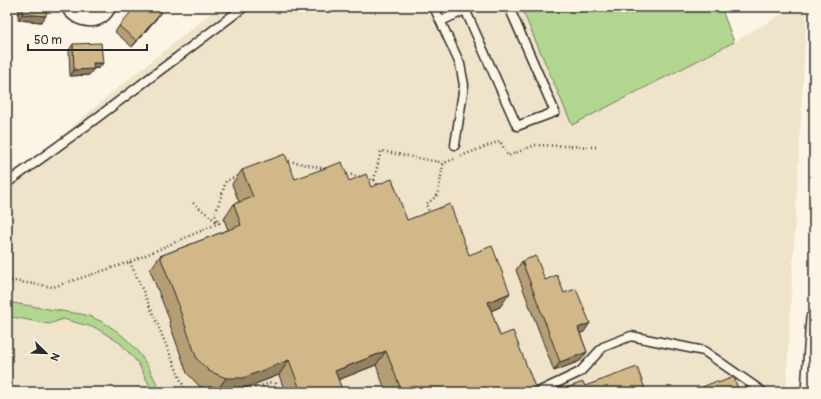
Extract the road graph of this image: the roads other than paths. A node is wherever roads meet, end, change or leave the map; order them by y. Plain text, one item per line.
1 (69, 7) edge
2 (108, 7) edge
3 (244, 7) edge
4 (434, 7) edge
5 (509, 7) edge
6 (464, 8) edge
7 (441, 21) junction
8 (454, 145) dead end
9 (7, 183) edge
10 (814, 318) edge
11 (542, 390) dead end
12 (763, 392) edge
13 (809, 392) edge

1 - 2 street
3 - 9 lane
4 - 7 lane
5 - 6 lane
6 - 7 lane
7 - 8 lane
10 - 13 street
11 - 12 lane

